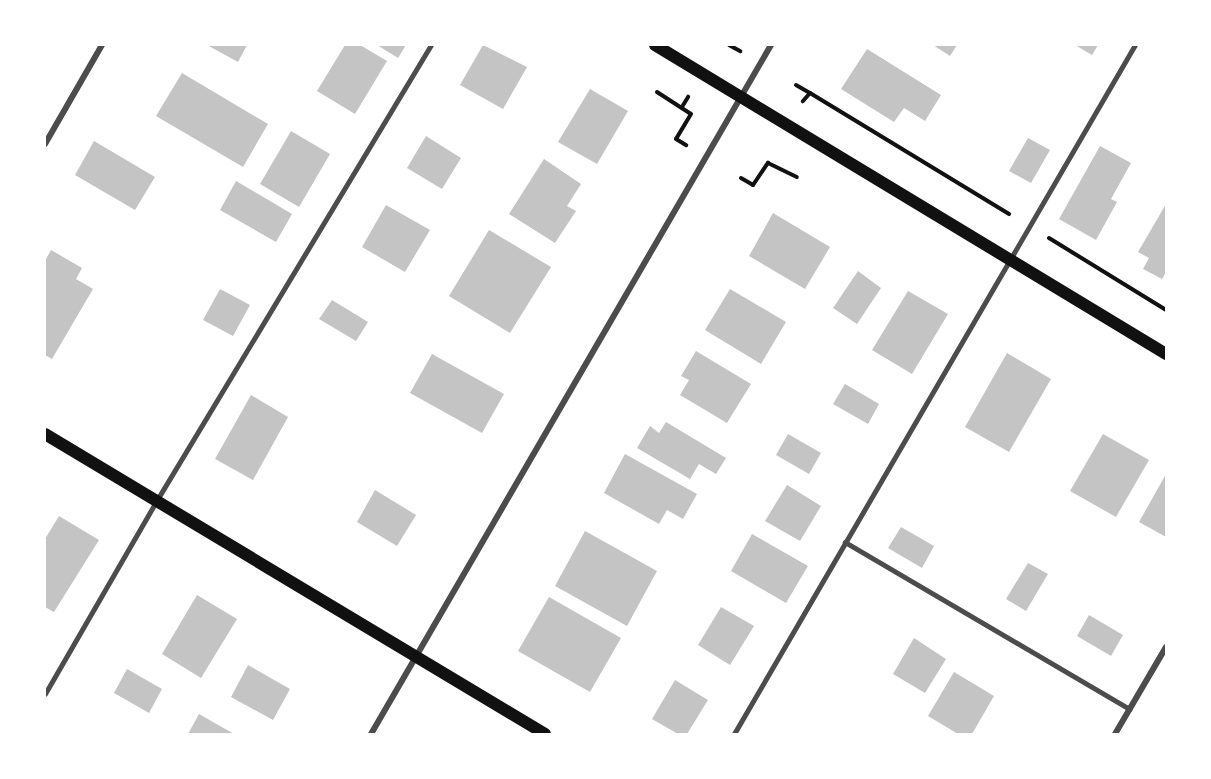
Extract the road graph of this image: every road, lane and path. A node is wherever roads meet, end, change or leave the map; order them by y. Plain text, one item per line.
1 (102, 45) edge
2 (431, 45) edge
3 (655, 45) edge
4 (729, 45) edge
5 (771, 45) edge
6 (1135, 45) edge
7 (741, 51) dead end
8 (796, 85) dead end
9 (657, 92) dead end
10 (810, 93) junction
11 (741, 96) junction
12 (688, 97) dead end
13 (803, 101) dead end
14 (682, 108) junction
15 (45, 144) edge
16 (686, 145) dead end
17 (797, 177) dead end
18 (741, 178) dead end
19 (1029, 226) junction
20 (1009, 259) junction
21 (1166, 310) edge
22 (1166, 354) edge
23 (45, 434) edge
24 (157, 500) junction
25 (845, 542) junction
26 (1166, 647) edge
27 (416, 656) junction
28 (45, 694) edge
29 (1130, 709) junction
30 (371, 734) edge
31 (545, 734) edge
32 (734, 734) edge
33 (1115, 734) edge

1 - 15 street
2 - 24 lane
3 - 11 main road
4 - 7 path
5 - 11 street
6 - 19 lane
8 - 10 path
9 - 14 path
10 - 13 path
10 - 19 path
11 - 20 main road
11 - 27 street
12 - 14 path
14 - 16 path
17 - 18 path
19 - 20 lane
19 - 21 path
20 - 22 main road
20 - 25 lane
23 - 24 main road
24 - 27 main road
24 - 28 lane
25 - 29 lane
25 - 32 lane
26 - 29 street
27 - 30 street
27 - 31 main road
29 - 33 street

